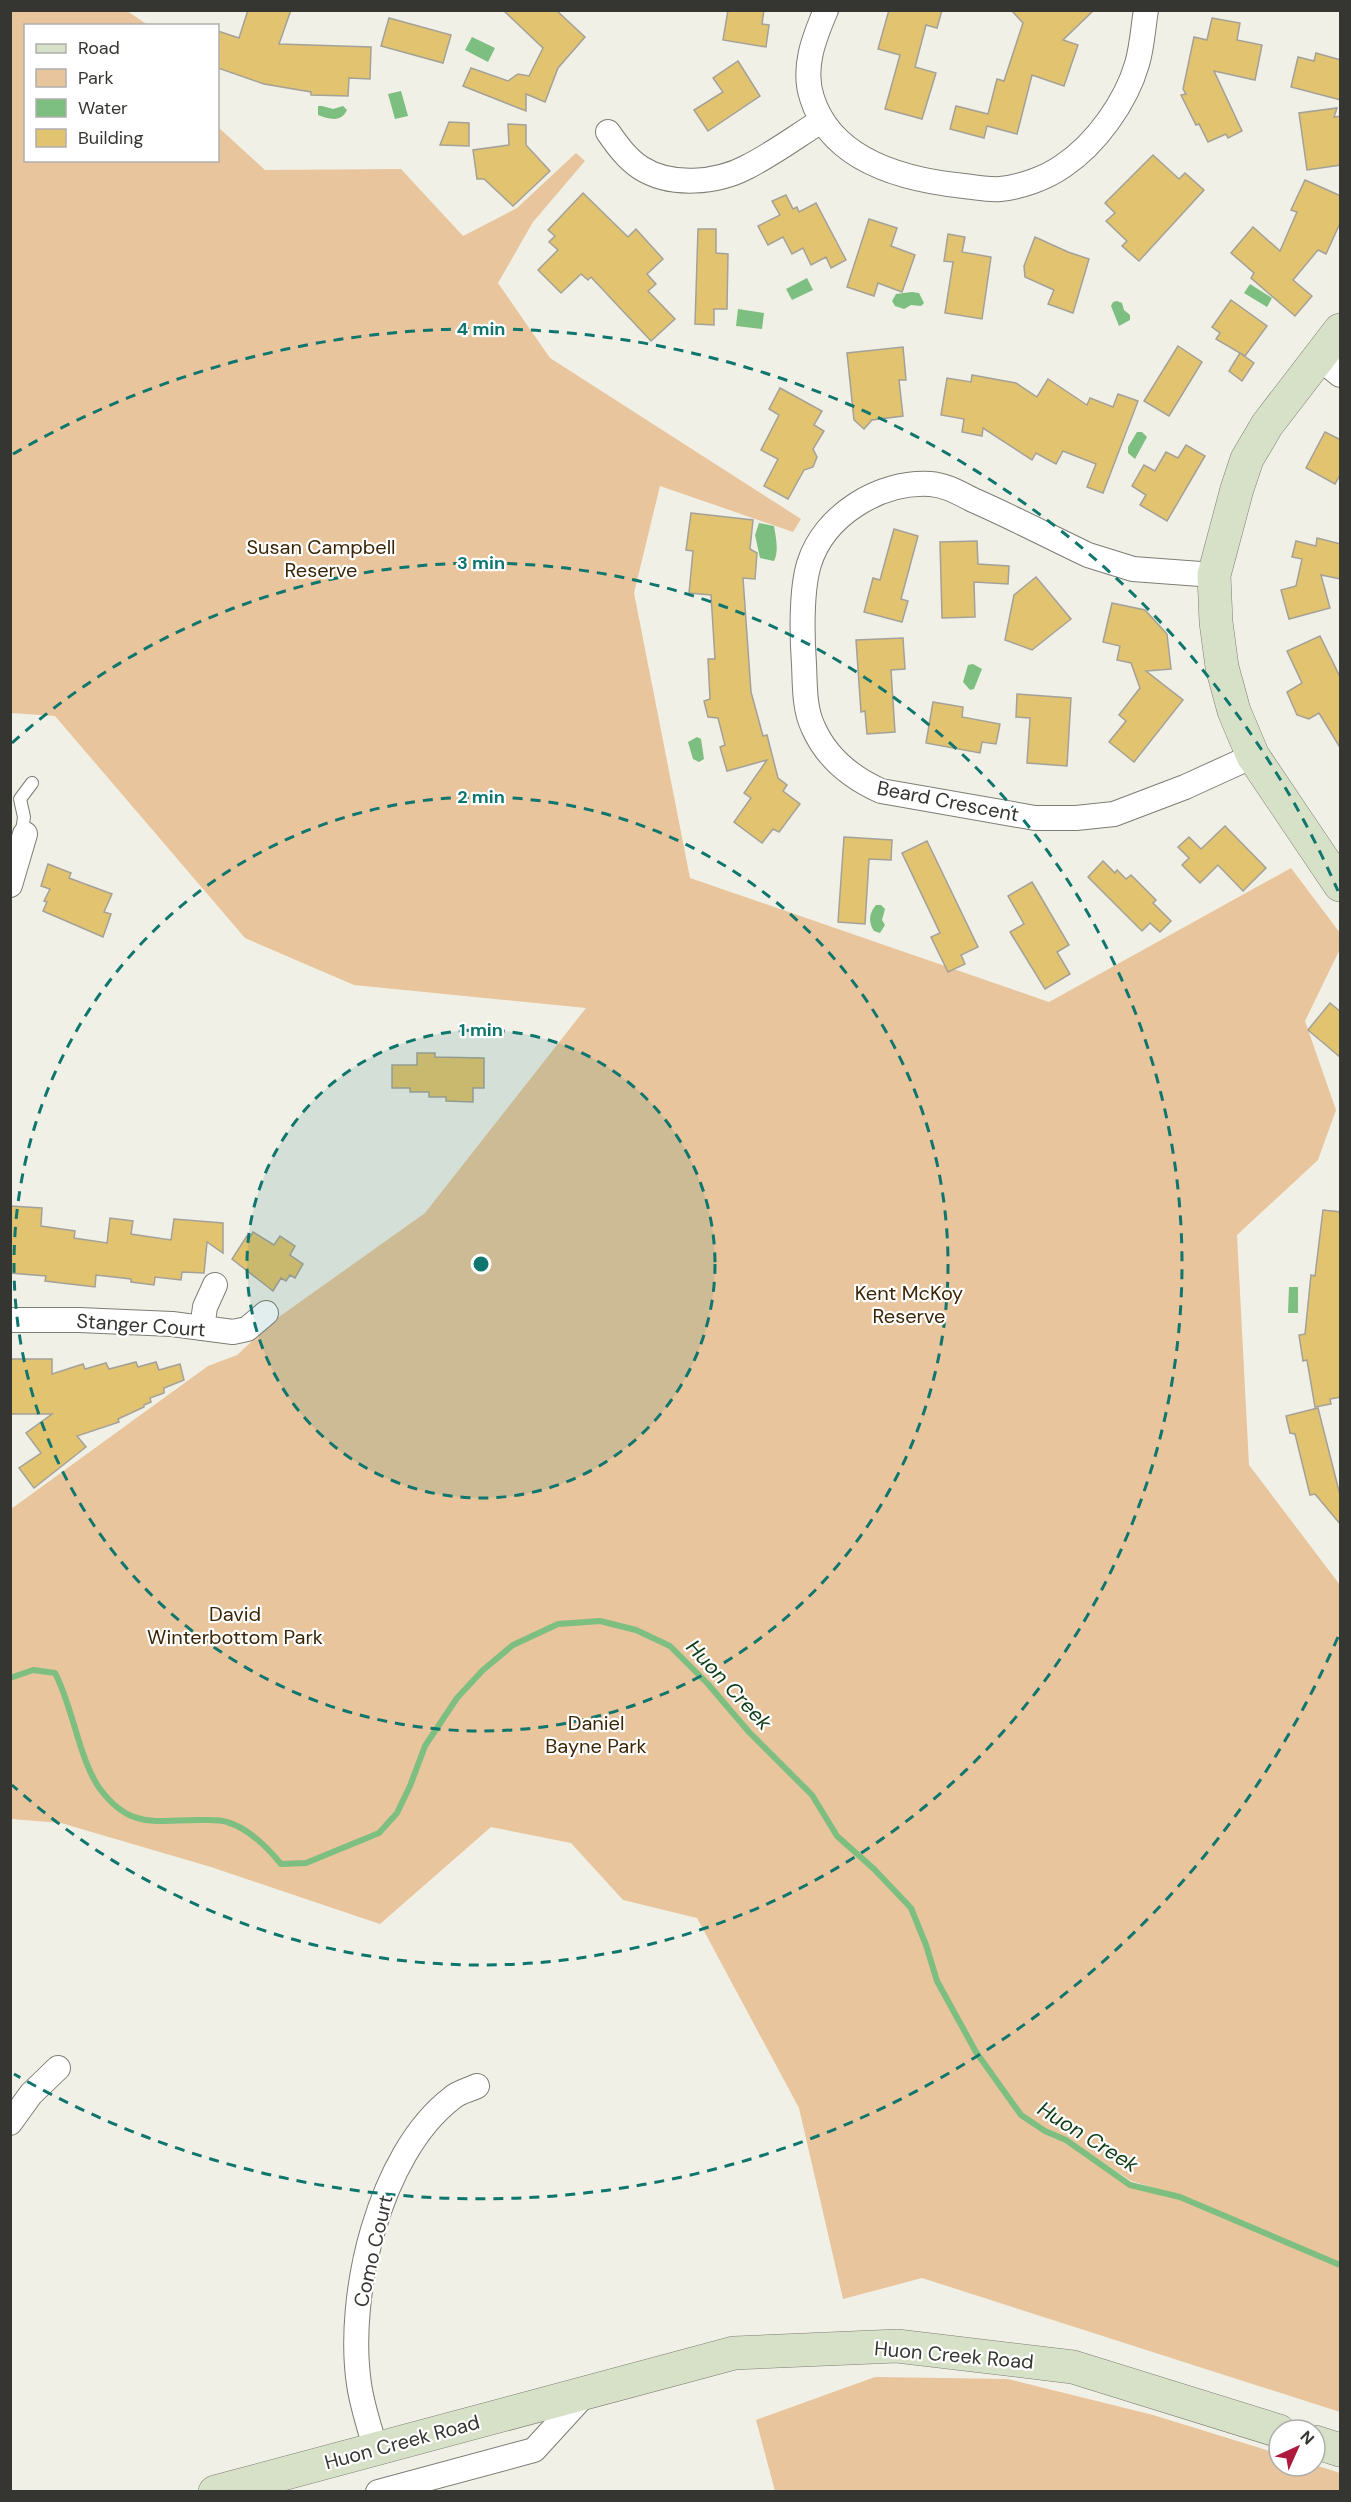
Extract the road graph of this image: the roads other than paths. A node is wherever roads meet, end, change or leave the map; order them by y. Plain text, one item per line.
1 (826, 10) edge
2 (1146, 10) edge
3 (821, 121) junction
4 (608, 132) dead end
5 (1341, 330) edge
6 (1330, 366) edge
7 (1214, 575) junction
8 (1253, 756) junction
9 (32, 783) dead end
10 (25, 834) joint
11 (12, 874) edge
12 (1341, 885) edge
13 (215, 1285) dead end
14 (266, 1313) dead end
15 (10, 1320) edge
16 (202, 1328) junction
17 (58, 2068) dead end
18 (477, 2086) dead end
19 (10, 2123) edge
20 (588, 2391) junction
21 (1267, 2427) edge
22 (376, 2450) junction
23 (215, 2492) edge
24 (378, 2492) edge

1 - 3 street
2 - 3 street
3 - 4 street
5 - 6 street
6 - 7 street
7 - 8 street
7 - 8 street, Beard Crescent
8 - 12 street
9 - 10 lane
10 - 11 street
13 - 16 street
14 - 16 street, Stanger Court
15 - 16 street, Stanger Court
17 - 19 street
18 - 22 street, Como Court
20 - 21 street, Huon Creek Road
20 - 22 street, Huon Creek Road
20 - 24 street
22 - 23 street, Huon Creek Road

